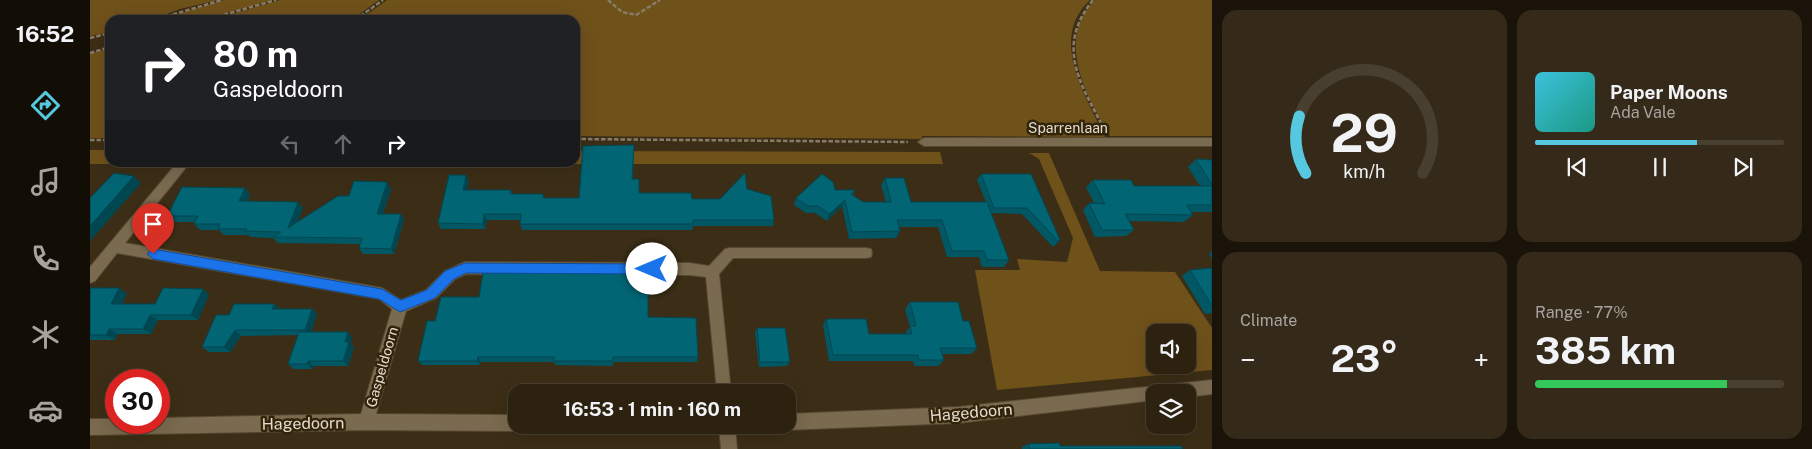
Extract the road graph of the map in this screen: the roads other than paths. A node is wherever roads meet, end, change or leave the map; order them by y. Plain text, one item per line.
1 (924, 142) road end
2 (1212, 142) edge
3 (180, 167) dead end
4 (115, 247) junction
5 (866, 253) dead end
6 (712, 272) junction
7 (90, 277) edge
8 (400, 307) junction
9 (723, 384) edge
10 (1212, 387) edge
11 (1196, 389) edge
12 (1146, 394) edge
13 (366, 422) junction
14 (796, 422) edge
15 (508, 423) edge
16 (90, 427) edge
17 (728, 434) edge
18 (729, 449) edge

1 - 2 street, Sparrenlaan
3 - 4 street
4 - 7 street
4 - 8 street
5 - 6 street
6 - 8 street
6 - 9 street
8 - 13 street, Gaspeldoorn
10 - 11 street
12 - 14 street, Hagedoorn
13 - 15 street, Hagedoorn
13 - 16 street, Hagedoorn
17 - 18 street

